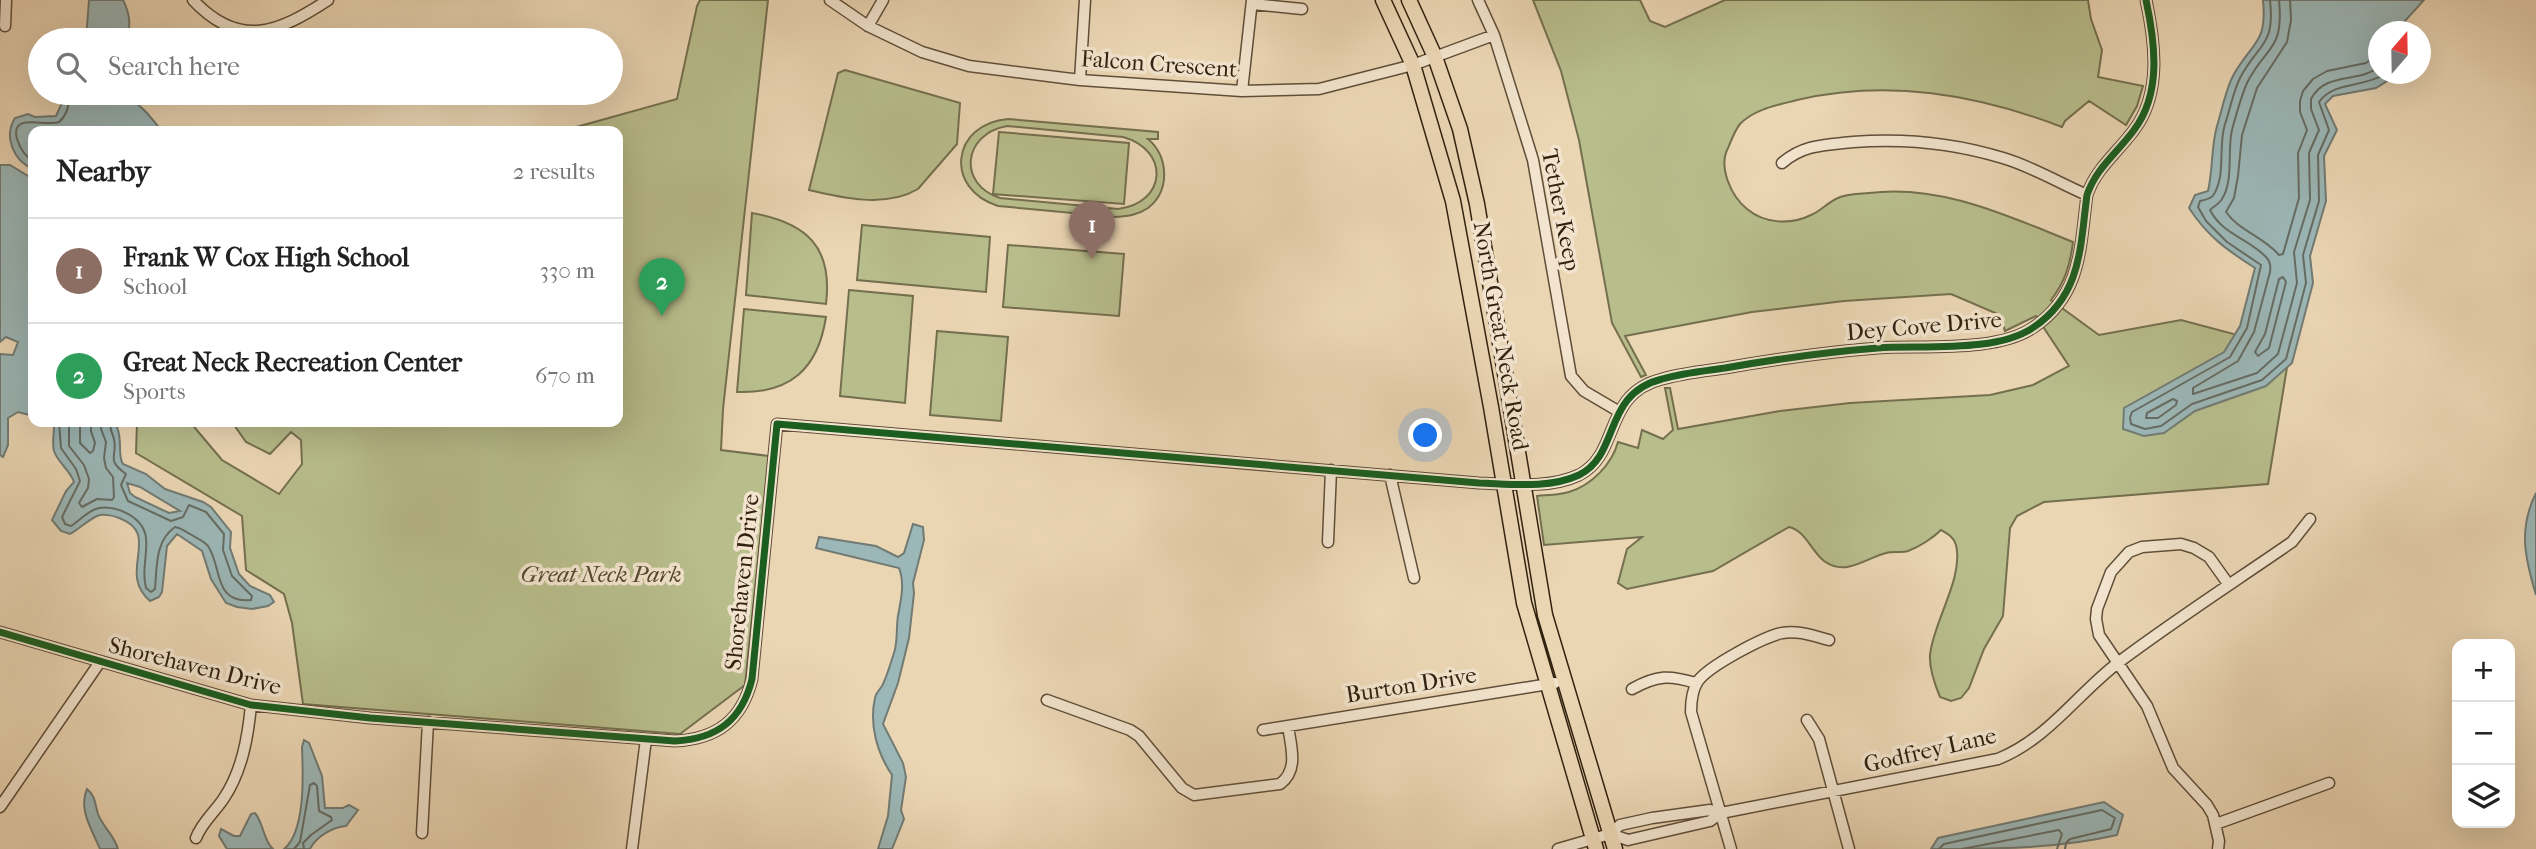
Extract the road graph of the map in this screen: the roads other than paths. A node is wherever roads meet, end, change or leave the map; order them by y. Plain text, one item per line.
1 (6, 0) edge
2 (193, 0) edge
3 (328, 0) edge
4 (830, 0) edge
5 (883, 0) edge
6 (1085, 0) edge
7 (1383, 0) edge
8 (1409, 0) edge
9 (1478, 0) edge
10 (2146, 0) edge
11 (1252, 2) edge
12 (1302, 9) dead end
13 (5, 26) dead end
14 (868, 26) junction
15 (233, 28) edge
16 (272, 28) edge
17 (1494, 35) junction
18 (1435, 57) junction
19 (1413, 65) junction
20 (1080, 80) junction
21 (1242, 91) junction
22 (1782, 163) dead end
23 (2087, 195) junction
24 (1618, 411) junction
25 (1331, 470) junction
26 (1390, 475) junction
27 (1504, 484) junction
28 (1522, 484) junction
29 (2310, 519) dead end
30 (1328, 542) dead end
31 (1413, 578) dead end
32 (2230, 585) junction
33 (0, 632) edge
34 (1829, 640) dead end
35 (100, 662) junction
36 (2117, 663) junction
37 (1565, 681) junction
38 (1696, 683) junction
39 (1546, 684) junction
40 (1632, 689) dead end
41 (1047, 700) dead end
42 (251, 705) junction
43 (1807, 720) dead end
44 (428, 722) junction
45 (1288, 726) junction
46 (1264, 730) dead end
47 (646, 739) junction
48 (2329, 783) dead end
49 (1835, 793) junction
50 (0, 807) edge
51 (1721, 813) junction
52 (2216, 824) junction
53 (422, 833) dead end
54 (1610, 834) junction
55 (196, 838) dead end
56 (1595, 844) edge
57 (632, 849) edge
58 (1558, 849) edge
59 (1615, 849) edge
60 (1731, 849) edge
61 (1849, 849) edge
62 (2218, 849) edge

1 - 13 street
2 - 15 street
3 - 16 street
4 - 14 street, Falcon Crescent
5 - 14 street
6 - 20 street
7 - 19 main road, North Great Neck Road
8 - 18 main road, North Great Neck Road
9 - 17 street, Tether Keep
10 - 23 street, Dey Cove Drive
11 - 12 street
11 - 21 street
14 - 20 street, Falcon Crescent
17 - 18 street, Falcon Crescent
17 - 24 street, Tether Keep
18 - 19 street, Falcon Crescent
18 - 28 main road, North Great Neck Road
19 - 21 street, Falcon Crescent
19 - 27 main road, North Great Neck Road
20 - 21 street, Falcon Crescent
22 - 23 street
23 - 24 street, Dey Cove Drive
24 - 28 street, Dey Cove Drive
25 - 26 street, Shorehaven Drive
25 - 30 street
25 - 47 street, Shorehaven Drive
26 - 27 street, Shorehaven Drive
26 - 31 street
27 - 28 street, Dey Cove Drive
27 - 39 main road, North Great Neck Road
28 - 37 main road, North Great Neck Road
29 - 32 street, Godfrey Lane
32 - 36 street, Godfrey Lane
32 - 36 street
33 - 35 street, Shorehaven Drive
34 - 38 street
35 - 42 street, Shorehaven Drive
35 - 50 street
36 - 49 street, Godfrey Lane
36 - 52 street
37 - 39 street, Burton Drive
37 - 54 main road, North Great Neck Road
38 - 40 street
38 - 51 street
39 - 45 street, Burton Drive
39 - 56 main road, North Great Neck Road
41 - 45 street
42 - 44 street, Shorehaven Drive
42 - 55 street
43 - 49 street
44 - 47 street, Shorehaven Drive
44 - 53 street
45 - 46 street, Burton Drive
47 - 57 street
48 - 52 street
49 - 51 street, Godfrey Lane
49 - 61 street
51 - 54 street, Godfrey Lane
51 - 60 street
52 - 62 street
54 - 56 street, Godfrey Lane
54 - 59 main road, North Great Neck Road
56 - 58 street, Godfrey Lane

